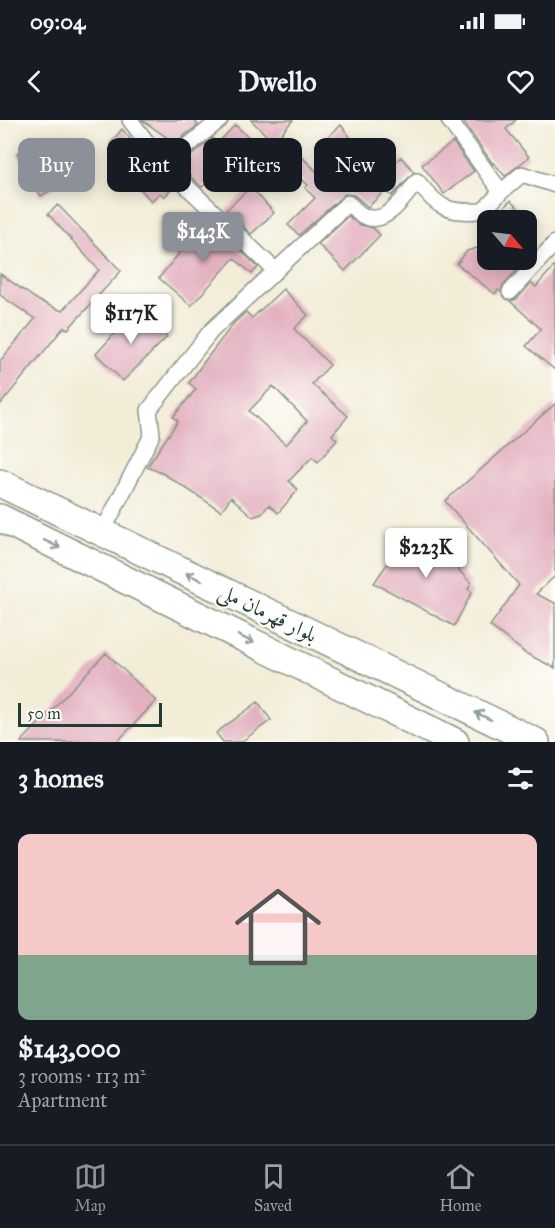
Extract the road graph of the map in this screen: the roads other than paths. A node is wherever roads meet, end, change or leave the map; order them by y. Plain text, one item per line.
1 (130, 120) edge
2 (220, 120) edge
3 (449, 120) edge
4 (144, 138) edge
5 (191, 143) edge
6 (555, 185) edge
7 (191, 191) edge
8 (501, 192) junction
9 (555, 243) edge
10 (276, 271) junction
11 (510, 292) dead end
12 (0, 483) edge
13 (0, 518) edge
14 (102, 533) junction
15 (455, 742) edge
16 (536, 742) edge

1 - 4 street
2 - 5 street
3 - 8 street
6 - 8 street
7 - 10 street
8 - 10 street
9 - 11 street
10 - 14 street
12 - 14 highway, بلوار قهرمان ملی
13 -> 15 highway, بلوار قهرمان ملی
16 -> 14 highway, بلوار قهرمان ملی

